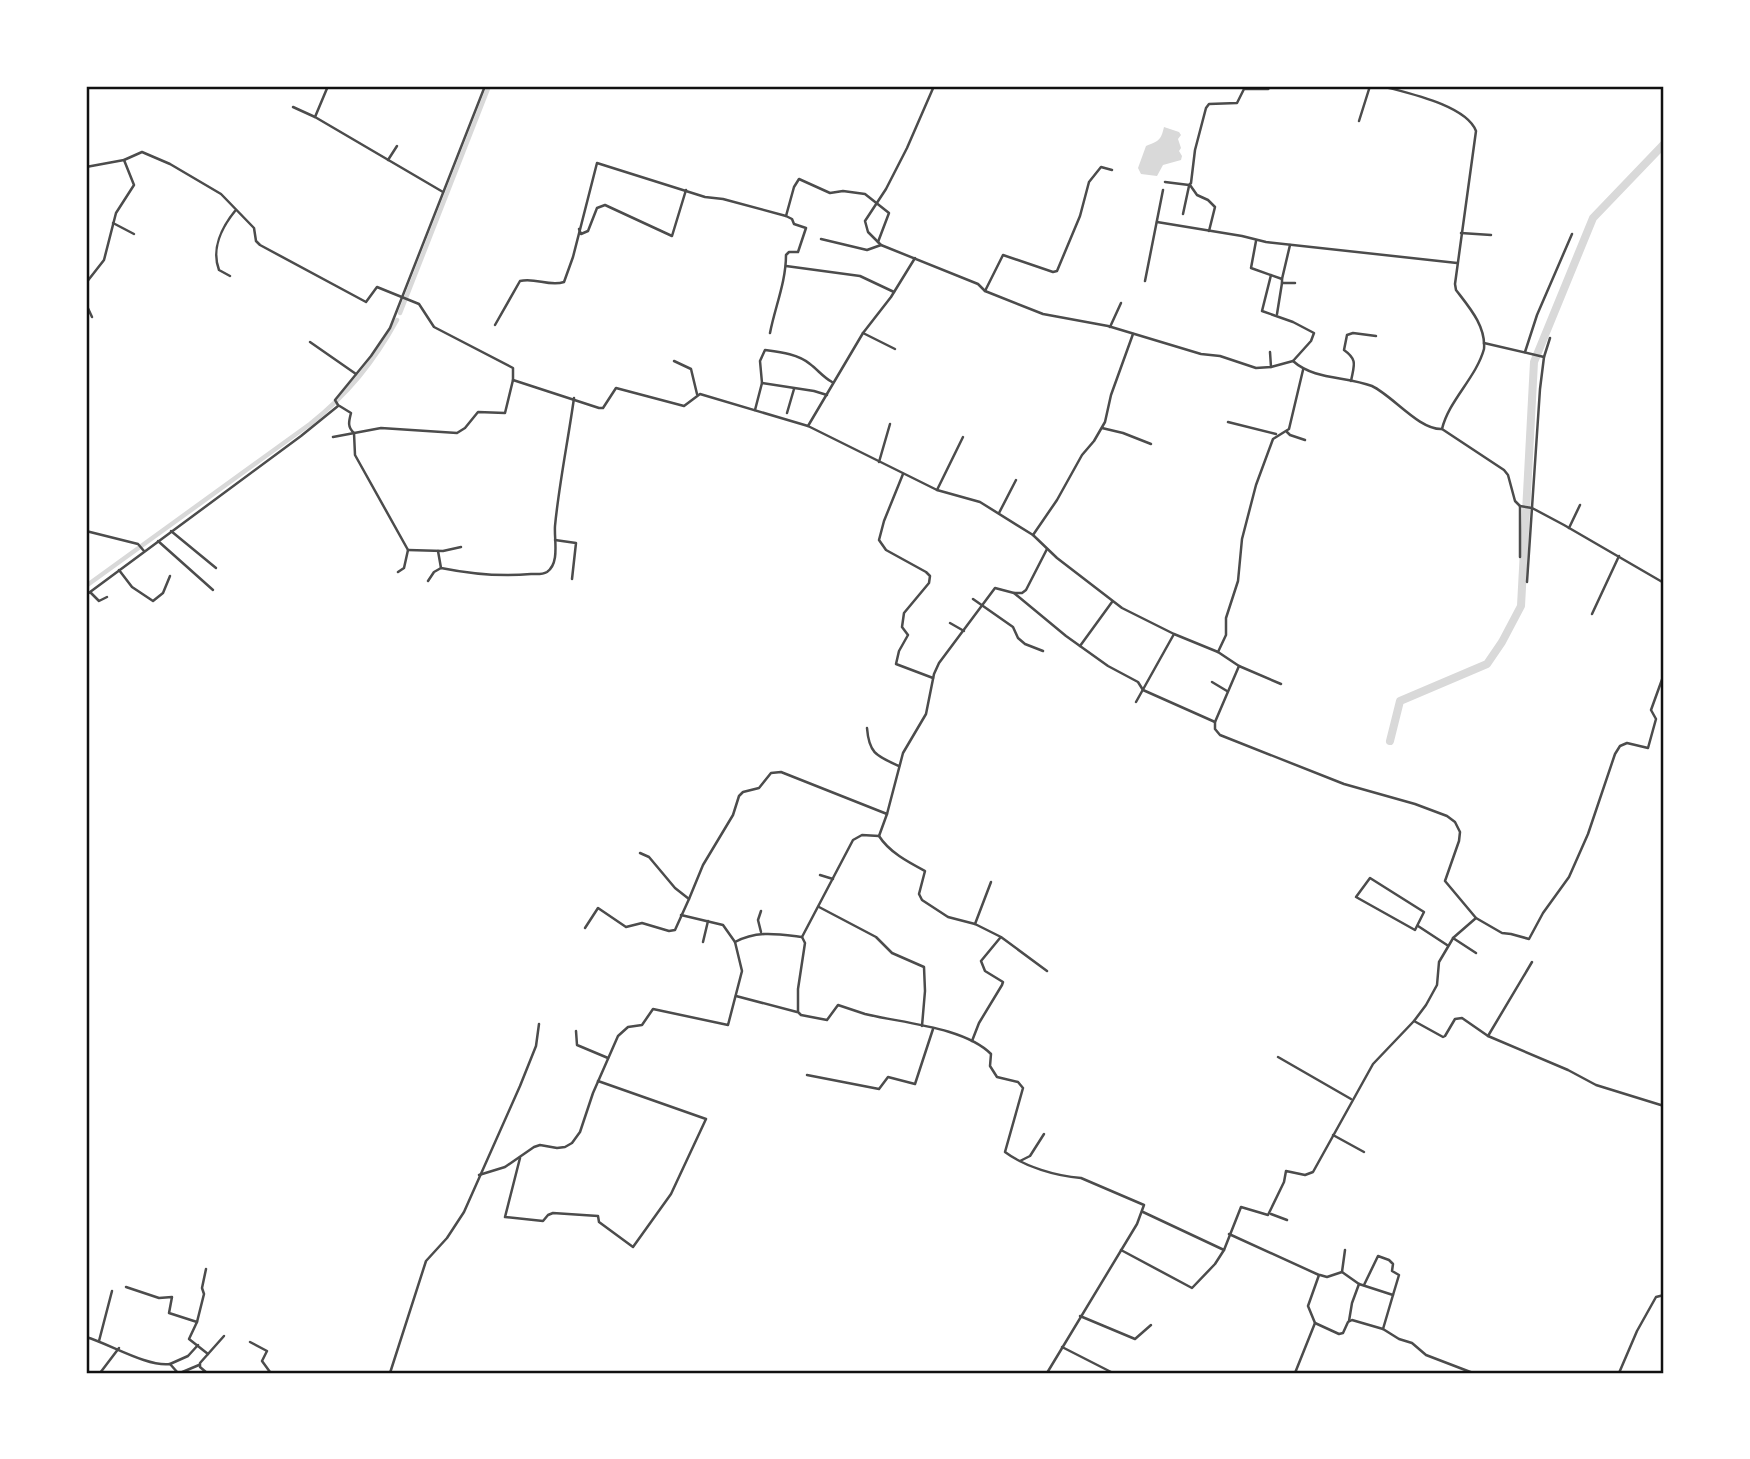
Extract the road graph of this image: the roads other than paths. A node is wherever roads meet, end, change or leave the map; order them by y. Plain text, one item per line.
1 (328, 86) edge
2 (485, 86) edge
3 (934, 86) edge
4 (1271, 86) edge
5 (1370, 86) edge
6 (1382, 86) edge
7 (293, 107) dead end
8 (315, 117) junction
9 (1359, 121) dead end
10 (397, 146) dead end
11 (124, 160) junction
12 (388, 160) junction
13 (86, 167) edge
14 (1112, 170) dead end
15 (1164, 182) dead end
16 (1189, 185) junction
17 (686, 190) junction
18 (1163, 190) dead end
19 (443, 192) junction
20 (876, 203) junction
21 (237, 210) junction
22 (1183, 214) dead end
23 (786, 216) junction
24 (1157, 222) junction
25 (113, 223) junction
26 (579, 229) junction
27 (1209, 230) junction
28 (1461, 233) junction
29 (134, 234) dead end
30 (1572, 234) dead end
31 (1491, 235) dead end
32 (821, 239) dead end
33 (1256, 241) junction
34 (880, 244) junction
35 (1290, 245) junction
36 (915, 258) junction
37 (1457, 263) junction
38 (786, 266) junction
39 (1271, 275) junction
40 (230, 276) dead end
41 (1145, 281) dead end
42 (1282, 281) junction
43 (86, 283) edge
44 (1294, 283) dead end
45 (985, 291) junction
46 (894, 292) junction
47 (403, 296) junction
48 (1121, 303) dead end
49 (86, 304) edge
50 (1278, 316) junction
51 (92, 317) dead end
52 (495, 325) dead end
53 (1110, 327) junction
54 (770, 333) dead end
55 (863, 333) junction
56 (1133, 334) junction
57 (1376, 336) dead end
58 (1550, 338) dead end
59 (310, 342) dead end
60 (1484, 342) junction
61 (895, 349) dead end
62 (1270, 352) dead end
63 (1525, 352) junction
64 (1543, 357) junction
65 (674, 361) dead end
66 (1293, 361) junction
67 (1270, 368) junction
68 (1303, 370) junction
69 (357, 375) junction
70 (513, 380) junction
71 (1351, 381) junction
72 (762, 383) junction
73 (834, 383) junction
74 (794, 389) junction
75 (697, 394) junction
76 (827, 395) junction
77 (574, 398) junction
78 (337, 404) junction
79 (755, 410) junction
80 (786, 417) junction
81 (1228, 422) dead end
82 (890, 424) dead end
83 (808, 426) junction
84 (1102, 428) junction
85 (1442, 429) junction
86 (1287, 432) junction
87 (354, 433) junction
88 (1278, 434) junction
89 (963, 437) dead end
90 (333, 438) dead end
91 (1305, 440) dead end
92 (1151, 444) dead end
93 (880, 462) junction
94 (903, 474) junction
95 (1016, 480) dead end
96 (937, 490) junction
97 (1580, 505) dead end
98 (1521, 506) junction
99 (1530, 508) junction
100 (999, 513) junction
101 (1569, 528) junction
102 (86, 531) edge
103 (171, 531) junction
104 (1033, 535) junction
105 (555, 540) junction
106 (158, 541) junction
107 (461, 547) dead end
108 (1046, 549) junction
109 (144, 550) junction
110 (408, 550) junction
111 (438, 551) junction
112 (1619, 556) junction
113 (1520, 558) dead end
114 (216, 568) dead end
115 (441, 568) junction
116 (119, 570) junction
117 (398, 572) dead end
118 (170, 576) dead end
119 (572, 579) dead end
120 (428, 581) dead end
121 (1527, 582) dead end
122 (1664, 583) edge
123 (212, 590) dead end
124 (91, 591) junction
125 (1014, 593) junction
126 (86, 595) edge
127 (107, 597) dead end
128 (973, 599) dead end
129 (1112, 602) junction
130 (981, 606) junction
131 (1592, 614) dead end
132 (950, 623) dead end
133 (964, 631) junction
134 (1174, 634) junction
135 (1080, 646) junction
136 (1043, 651) dead end
137 (1218, 652) junction
138 (1239, 666) junction
139 (1664, 674) edge
140 (933, 678) junction
141 (1212, 682) dead end
142 (1281, 684) dead end
143 (1143, 690) junction
144 (1228, 691) junction
145 (1136, 702) dead end
146 (1215, 722) junction
147 (867, 728) dead end
148 (899, 766) junction
149 (887, 816) junction
150 (879, 836) junction
151 (640, 853) dead end
152 (820, 876) dead end
153 (832, 879) junction
154 (991, 882) dead end
155 (689, 899) junction
156 (820, 907) junction
157 (761, 911) dead end
158 (681, 915) junction
159 (1476, 918) junction
160 (708, 921) junction
161 (975, 924) junction
162 (1418, 926) junction
163 (585, 928) dead end
164 (761, 932) junction
165 (802, 937) junction
166 (1001, 937) junction
167 (1453, 938) junction
168 (703, 942) dead end
169 (735, 942) junction
170 (1448, 946) junction
171 (1476, 953) dead end
172 (1532, 962) dead end
173 (1047, 971) dead end
174 (736, 996) junction
175 (798, 1012) junction
176 (1414, 1021) junction
177 (539, 1024) dead end
178 (922, 1026) junction
179 (933, 1029) junction
180 (576, 1031) dead end
181 (1488, 1036) junction
182 (972, 1041) junction
183 (1278, 1057) dead end
184 (608, 1058) junction
185 (807, 1075) dead end
186 (598, 1081) junction
187 (1353, 1100) junction
188 (1664, 1105) edge
189 (1044, 1134) dead end
190 (1333, 1135) junction
191 (1364, 1152) dead end
192 (520, 1158) junction
193 (1020, 1161) junction
194 (479, 1175) junction
195 (1143, 1212) junction
196 (1270, 1213) junction
197 (1287, 1220) dead end
198 (1229, 1234) junction
199 (1120, 1250) junction
200 (1223, 1250) junction
201 (1345, 1250) dead end
202 (206, 1269) dead end
203 (1342, 1272) junction
204 (1319, 1275) junction
205 (1359, 1284) junction
206 (1363, 1286) junction
207 (126, 1287) dead end
208 (1192, 1288) junction
209 (113, 1291) dead end
210 (1186, 1294) dead end
211 (1393, 1295) junction
212 (1664, 1295) edge
213 (1080, 1316) junction
214 (1349, 1321) junction
215 (197, 1322) junction
216 (1315, 1323) junction
217 (1151, 1325) dead end
218 (1383, 1329) junction
219 (86, 1336) edge
220 (224, 1336) dead end
221 (99, 1341) junction
222 (250, 1342) dead end
223 (199, 1346) junction
224 (1062, 1347) junction
225 (119, 1348) junction
226 (207, 1353) junction
227 (170, 1365) junction
228 (200, 1365) junction
229 (178, 1372) edge
230 (204, 1372) edge
231 (270, 1372) edge
232 (100, 1373) edge
233 (390, 1373) edge
234 (1047, 1373) edge
235 (1113, 1373) edge
236 (1295, 1373) edge
237 (1473, 1373) edge
238 (1619, 1373) edge

1 - 8 street
2 - 19 street
3 - 20 street
4 - 16 street
5 - 9 street
6 - 28 street
7 - 8 street
8 - 12 street
10 - 12 street
11 - 13 street
11 - 21 street
11 - 25 street
12 - 19 street
14 - 45 street
15 - 16 street
16 - 22 street
16 - 27 street
17 - 23 street
17 - 26 street
17 - 26 street
18 - 24 street
19 - 47 street
20 - 23 street
20 - 34 street
20 - 34 street
21 - 40 street
21 - 47 street
23 - 38 street
24 - 27 street
24 - 41 street
25 - 29 street
25 - 43 street
26 - 52 street
27 - 33 street
28 - 31 street
28 - 37 street
30 - 63 street
32 - 34 street
33 - 35 street
33 - 39 street
34 - 36 street
35 - 37 street
35 - 42 street
36 - 45 street
36 - 46 street
37 - 60 street
38 - 46 street
38 - 54 street
39 - 42 street
39 - 50 street
42 - 44 street
42 - 50 street
45 - 53 street
46 - 55 street
47 - 69 street
47 - 70 street
48 - 53 street
49 - 51 street
50 - 66 street
53 - 56 street
55 - 61 street
55 - 73 street
56 - 67 street
56 - 84 street
57 - 71 street
58 - 64 street
59 - 69 street
60 - 63 street
60 - 85 street
62 - 67 street
63 - 64 street
64 - 99 street
65 - 75 street
66 - 67 street
66 - 68 street
68 - 71 street
68 - 86 street
69 - 78 street
70 - 77 street
70 - 87 street
71 - 85 street
72 - 73 street
72 - 74 street
72 - 79 street
73 - 76 street
74 - 76 street
74 - 80 street
75 - 77 street
75 - 79 street
76 - 83 street
77 - 105 street
78 - 87 street
78 - 103 street
79 - 80 street
80 - 83 street
81 - 88 street
82 - 93 street
83 - 93 street
84 - 92 street
84 - 104 street
85 - 98 street
86 - 88 street
86 - 91 street
87 - 90 street
87 - 110 street
88 - 137 street
89 - 96 street
93 - 94 street
94 - 96 street
94 - 140 street
95 - 100 street
96 - 100 street
97 - 101 street
98 - 99 street
98 - 113 street
99 - 101 street
99 - 121 street
100 - 104 street
101 - 112 street
102 - 109 street
103 - 106 street
103 - 114 street
104 - 108 street
105 - 115 street
105 - 119 street
106 - 109 street
106 - 123 street
107 - 111 street
108 - 125 street
108 - 129 street
109 - 116 street
110 - 111 street
110 - 117 street
111 - 115 street
112 - 122 street
112 - 131 street
115 - 120 street
116 - 118 street
116 - 124 street
124 - 126 street
124 - 127 street
125 - 130 street
125 - 135 street
128 - 130 street
129 - 134 street
129 - 135 street
130 - 133 street
130 - 136 street
132 - 133 street
133 - 140 street
134 - 137 street
134 - 143 street
135 - 143 street
137 - 138 street
138 - 142 street
138 - 144 street
139 - 159 street
140 - 148 street
141 - 144 street
143 - 145 street
143 - 146 street
144 - 146 street
146 - 159 street
147 - 148 street
148 - 149 street
149 - 150 street
149 - 155 street
150 - 153 street
150 - 161 street
151 - 155 street
152 - 153 street
153 - 156 street
154 - 161 street
155 - 158 street
156 - 165 street
156 - 178 street
157 - 164 street
158 - 160 street
158 - 163 street
159 - 167 street
160 - 168 street
160 - 169 street
161 - 166 street
162 - 162 street
162 - 170 street
164 - 165 street
164 - 169 street
165 - 175 street
166 - 173 street
166 - 182 street
167 - 170 street
167 - 171 street
169 - 174 street
170 - 176 street
172 - 181 street
174 - 175 street
174 - 184 street
175 - 178 street
176 - 181 street
176 - 187 street
177 - 194 street
178 - 179 street
179 - 182 street
179 - 185 street
180 - 184 street
181 - 188 street
182 - 193 street
183 - 187 street
184 - 186 street
186 - 192 street
186 - 192 street
187 - 190 street
189 - 193 street
190 - 191 street
190 - 196 street
192 - 194 street
193 - 195 street
194 - 233 street
195 - 199 street
195 - 200 street
196 - 197 street
196 - 198 street
198 - 200 street
198 - 204 street
199 - 208 street
199 - 213 street
200 - 208 street
201 - 203 street
202 - 215 street
203 - 204 street
203 - 205 street
204 - 216 street
205 - 206 street
205 - 214 street
206 - 211 street
206 - 211 street
207 - 215 street
208 - 210 street
209 - 221 street
211 - 218 street
212 - 238 street
213 - 217 street
213 - 224 street
214 - 216 street
214 - 218 street
215 - 223 street
216 - 236 street
218 - 237 street
219 - 221 street
220 - 226 street
221 - 225 street
222 - 231 street
223 - 226 street
223 - 227 street
224 - 234 street
224 - 235 street
225 - 227 street
225 - 232 street
226 - 228 street
227 - 229 street
228 - 229 street
228 - 230 street

